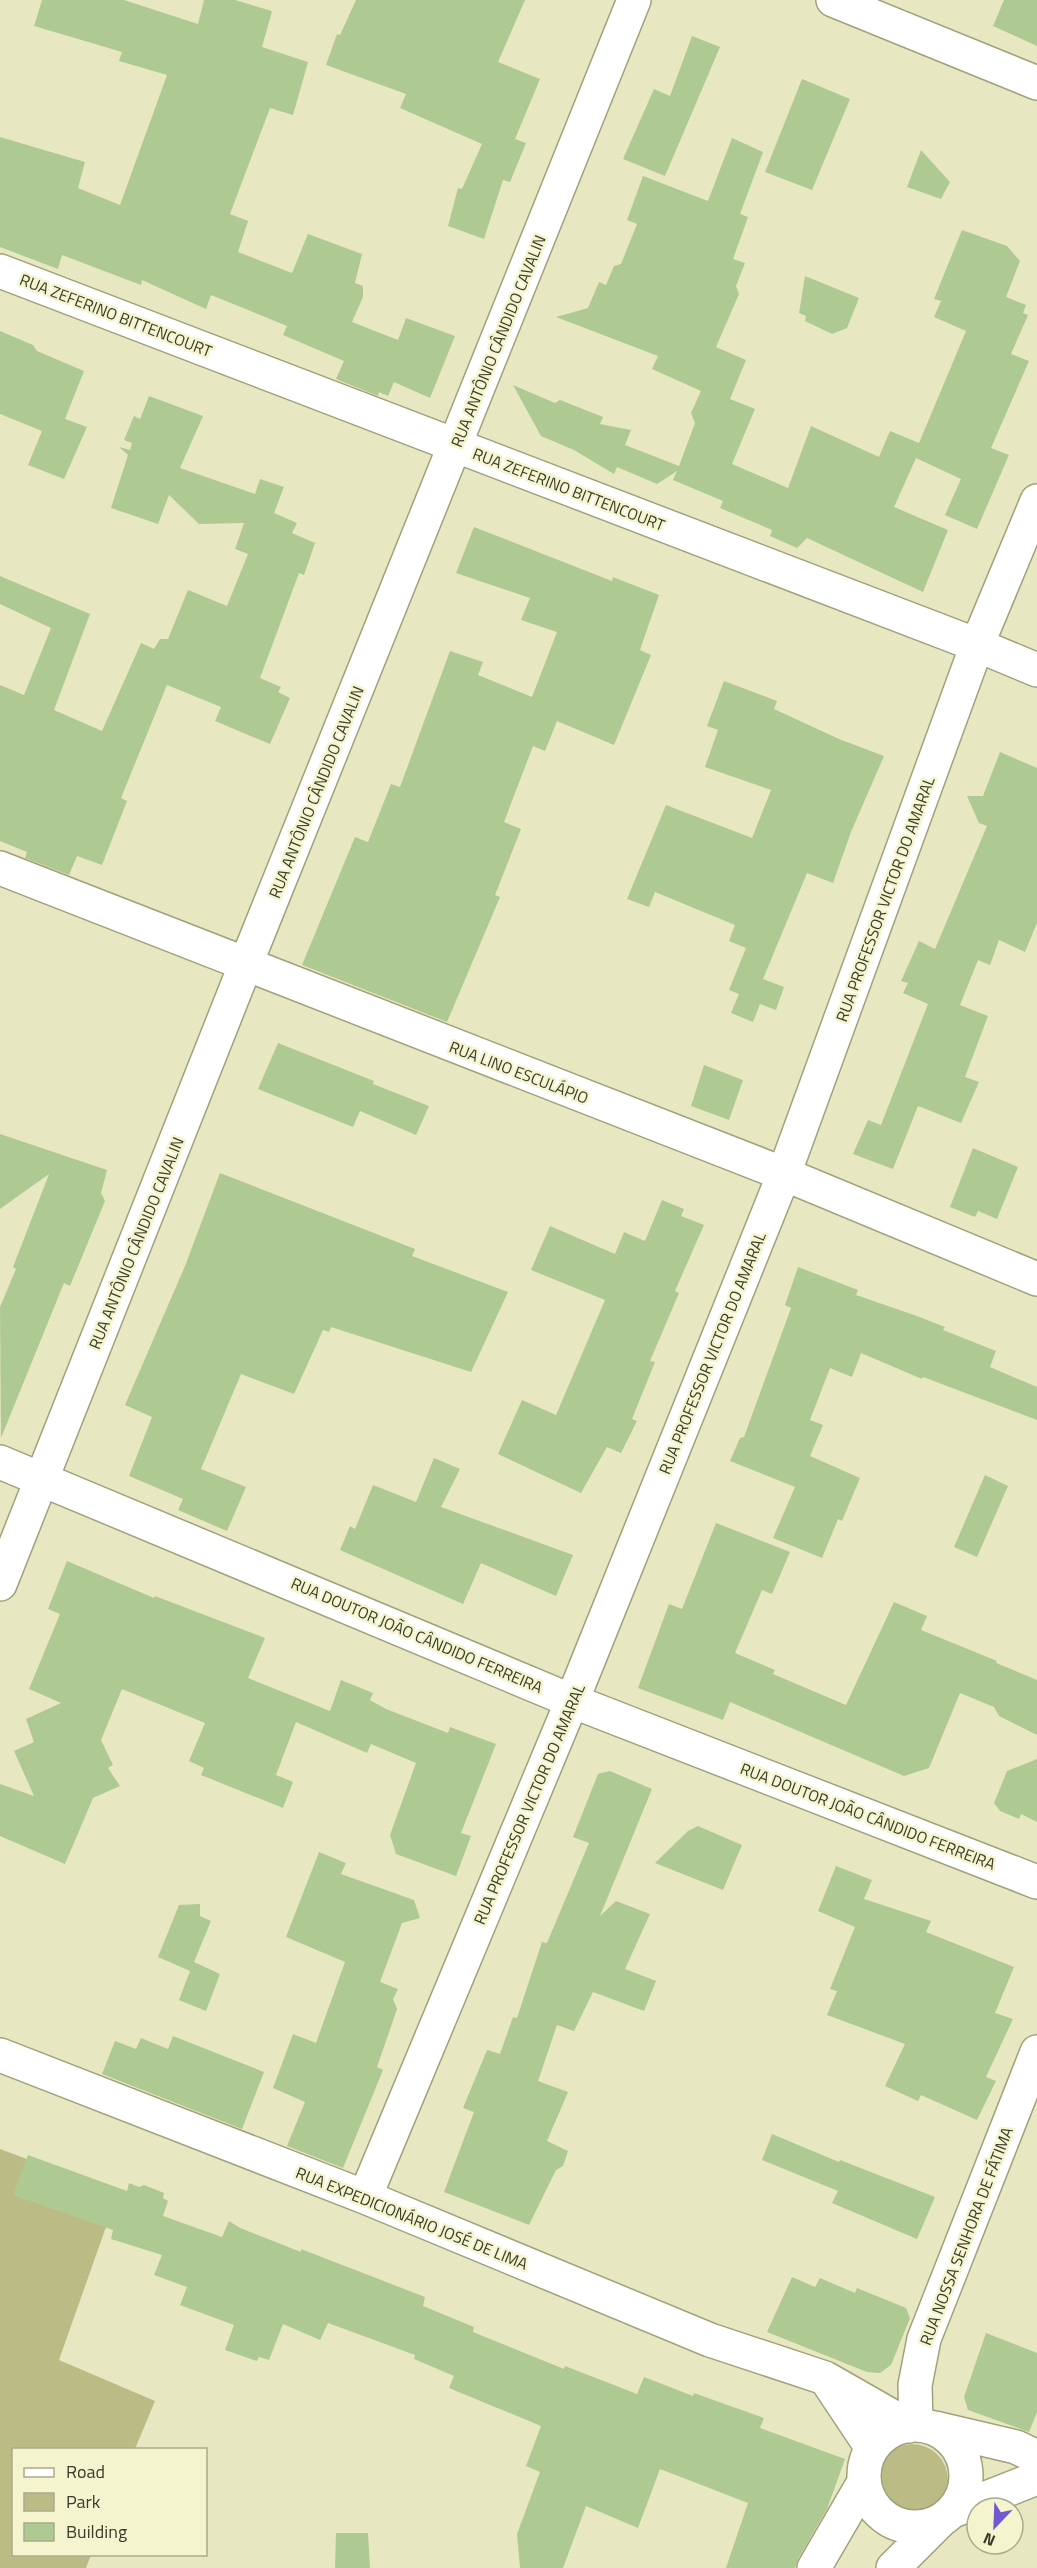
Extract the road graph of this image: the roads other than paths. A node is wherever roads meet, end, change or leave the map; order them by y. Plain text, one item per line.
1 (634, 0) edge
2 (833, 0) edge
3 (1037, 83) edge
4 (0, 271) edge
5 (456, 445) junction
6 (1037, 501) edge
7 (977, 645) junction
8 (1037, 670) edge
9 (0, 868) edge
10 (245, 966) junction
11 (784, 1174) junction
12 (1037, 1279) edge
13 (0, 1462) edge
14 (43, 1479) junction
15 (0, 1584) edge
16 (572, 1701) junction
17 (1037, 1882) edge
18 (1037, 2052) edge
19 (0, 2055) edge
20 (365, 2197) junction
21 (825, 2378) junction
22 (920, 2426) junction
23 (872, 2448) junction
24 (1037, 2457) edge
25 (1037, 2478) edge
26 (864, 2482) junction
27 (946, 2516) junction
28 (814, 2568) edge
29 (893, 2568) edge

1 - 5 street, RUA ANTÔNIO CÂNDIDO CAVALIN
2 - 3 street
4 - 5 street, RUA ZEFERINO BITTENCOURT
5 - 7 street, RUA ZEFERINO BITTENCOURT
5 - 10 street, RUA ANTÔNIO CÂNDIDO CAVALIN
6 - 7 street, RUA PROFESSOR VICTOR DO AMARAL
7 - 8 street, RUA ZEFERINO BITTENCOURT
7 - 11 street, RUA PROFESSOR VICTOR DO AMARAL
9 - 10 street, RUA LINO ESCULÁPIO
10 - 11 street, RUA LINO ESCULÁPIO
10 - 14 street, RUA ANTÔNIO CÂNDIDO CAVALIN
11 - 12 street, RUA LINO ESCULÁPIO
11 - 16 street, RUA PROFESSOR VICTOR DO AMARAL
13 - 14 street, RUA DOUTOR JOÃO CÂNDIDO FERREIRA
14 - 15 street, RUA ANTÔNIO CÂNDIDO CAVALIN
14 - 16 street, RUA DOUTOR JOÃO CÂNDIDO FERREIRA
16 - 17 street, RUA DOUTOR JOÃO CÂNDIDO FERREIRA
16 - 20 street, RUA PROFESSOR VICTOR DO AMARAL
18 - 22 street, RUA NOSSA SENHORA DE FÁTIMA
19 - 20 street, RUA EXPEDICIONÁRIO JOSÉ DE LIMA
20 - 21 street, RUA EXPEDICIONÁRIO JOSÉ DE LIMA
21 - 22 street, RUA EXPEDICIONÁRIO JOSÉ DE LIMA
21 - 23 street
22 - 23 street
22 - 24 street, RUA EXPEDICIONÁRIO JOSÉ DE LIMA
22 - 27 street
23 - 26 street
25 - 27 street
26 - 27 street
26 - 28 street
27 - 29 street

